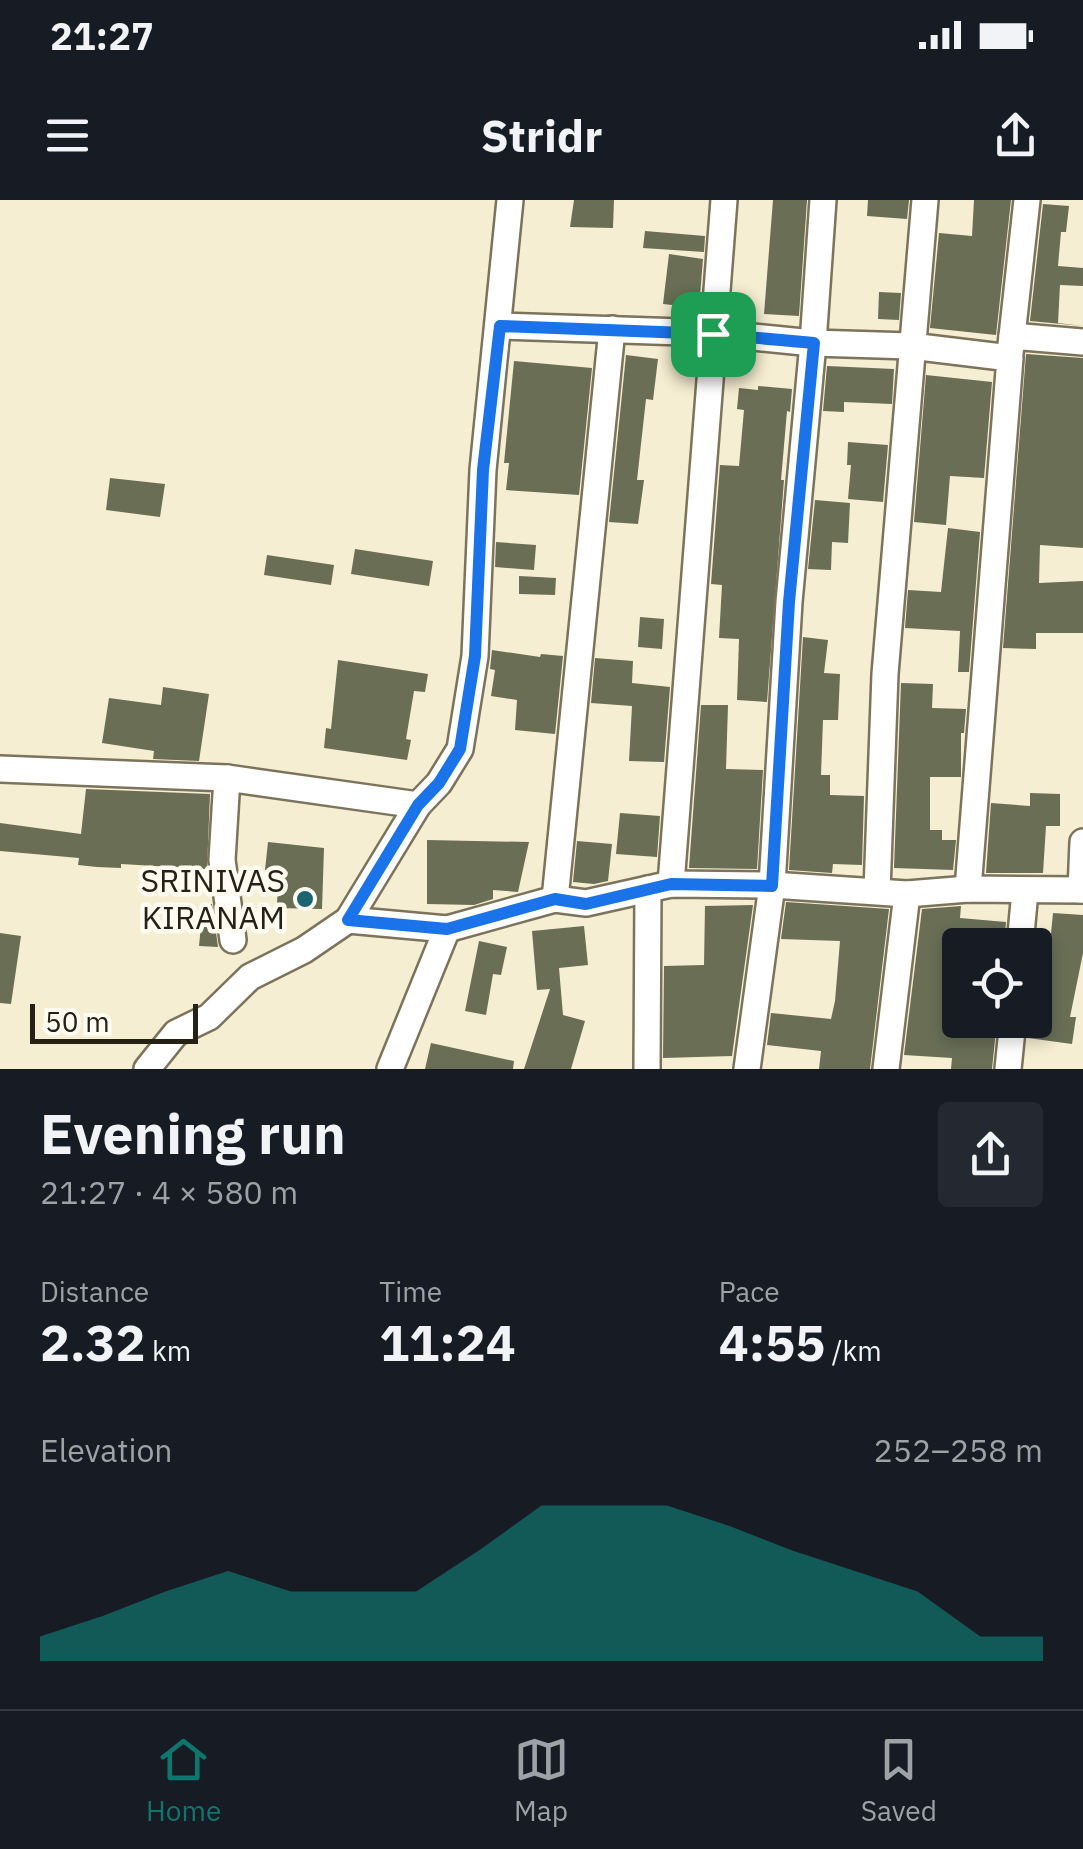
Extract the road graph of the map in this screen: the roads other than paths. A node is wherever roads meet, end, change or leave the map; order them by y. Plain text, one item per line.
1 (510, 200) edge
2 (724, 200) edge
3 (822, 200) edge
4 (924, 200) edge
5 (1026, 200) edge
6 (500, 326) junction
7 (612, 329) junction
8 (713, 334) junction
9 (1083, 342) edge
10 (814, 343) junction
11 (912, 346) junction
12 (1011, 347) junction
13 (0, 769) edge
14 (228, 778) junction
15 (418, 805) junction
16 (1083, 842) edge
17 (660, 886) junction
18 (772, 886) junction
19 (968, 889) junction
20 (876, 890) junction
21 (1082, 890) edge
22 (1025, 891) junction
23 (907, 894) junction
24 (555, 899) junction
25 (348, 920) junction
26 (1022, 928) edge
27 (447, 929) junction
28 (234, 940) dead end
29 (1011, 1038) edge
30 (147, 1069) edge
31 (390, 1069) edge
32 (647, 1069) edge
33 (747, 1069) edge
34 (886, 1069) edge
35 (1008, 1069) edge

1 - 6 street
2 - 8 street
3 - 10 street
4 - 11 street
5 - 12 street
6 - 7 street
6 - 15 street
7 - 8 street
7 - 24 street
8 - 10 street
8 - 17 street
9 - 12 street
10 - 11 street
10 - 18 street
11 - 12 street
11 - 20 street
12 - 19 street
13 - 14 street
14 - 15 street
14 - 28 street
15 - 25 street
16 - 21 street
17 - 18 street
17 - 24 street
17 - 32 street
18 - 20 street
18 - 33 street
19 - 22 street
19 - 23 street
20 - 23 street
21 - 22 street
22 - 26 street
23 - 34 street
24 - 27 street
25 - 27 street
25 - 30 street
27 - 31 street
29 - 35 street

